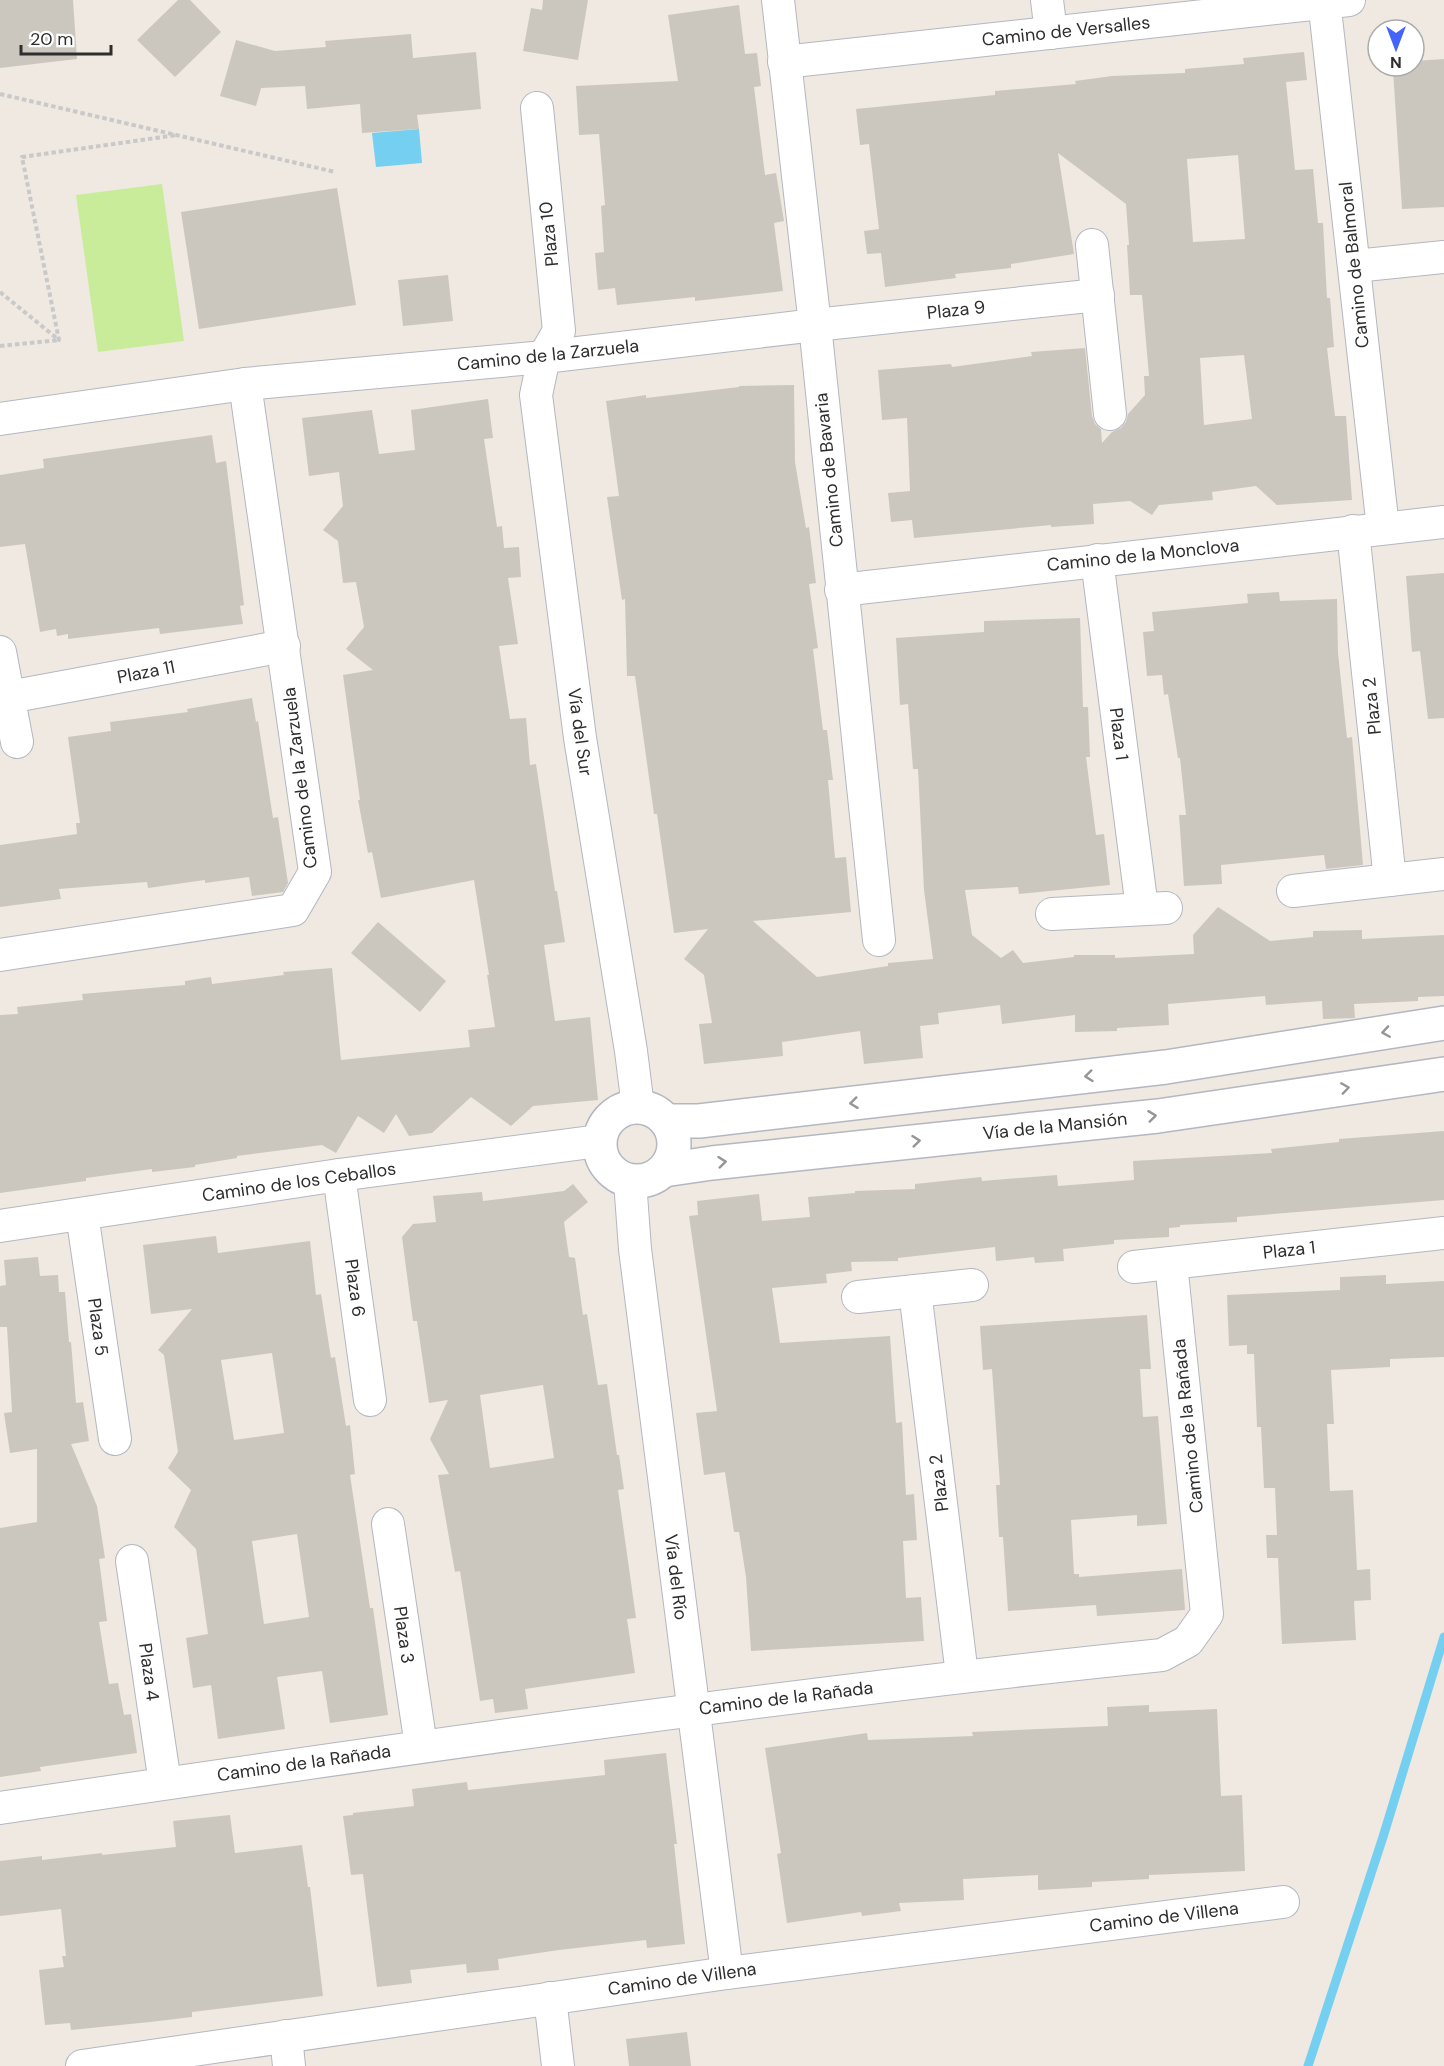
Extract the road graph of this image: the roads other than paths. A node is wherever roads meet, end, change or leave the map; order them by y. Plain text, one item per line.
1 (778, 0) edge
2 (1047, 0) edge
3 (1332, 1) edge
4 (1051, 33) junction
5 (784, 62) junction
6 (537, 108) dead end
7 (1092, 245) dead end
8 (1444, 257) edge
9 (1355, 266) junction
10 (1098, 295) junction
11 (815, 325) junction
12 (544, 357) junction
13 (244, 384) junction
14 (1110, 414) dead end
15 (0, 419) edge
16 (1444, 522) edge
17 (1368, 530) junction
18 (1097, 560) junction
19 (841, 591) junction
20 (284, 646) junction
21 (0, 652) edge
22 (9, 697) junction
23 (17, 742) dead end
24 (1444, 874) edge
25 (1390, 880) junction
26 (1293, 891) dead end
27 (1052, 914) dead end
28 (879, 940) dead end
29 (0, 955) edge
30 (1444, 1023) edge
31 (1444, 1074) edge
32 (652, 1114) junction
33 (599, 1141) junction
34 (664, 1170) junction
35 (339, 1175) junction
36 (630, 1181) junction
37 (82, 1214) junction
38 (0, 1226) edge
39 (1444, 1233) edge
40 (1171, 1263) junction
41 (1134, 1267) dead end
42 (972, 1285) dead end
43 (915, 1292) junction
44 (858, 1298) dead end
45 (370, 1400) dead end
46 (115, 1439) dead end
47 (388, 1524) dead end
48 (132, 1562) dead end
49 (962, 1675) junction
50 (692, 1709) junction
51 (421, 1746) junction
52 (165, 1784) junction
53 (0, 1808) edge
54 (1283, 1902) dead end
55 (727, 1973) junction
56 (550, 1998) junction
57 (287, 2051) edge
58 (82, 2066) edge
59 (558, 2066) edge

1 - 5 street, Camino de Bavaria
2 - 4 street
3 - 4 street, Camino de Versalles
3 - 9 street, Camino de Balmoral
4 - 5 street, Camino de Versalles
5 - 11 street, Camino de Bavaria
6 - 12 street, Plaza 10
7 - 10 street
8 - 9 street
9 - 17 street, Camino de Balmoral
10 - 11 street, Plaza 9
10 - 14 street
11 - 12 street, Camino de la Zarzuela
11 - 19 street, Camino de Bavaria
12 - 13 street, Camino de la Zarzuela
12 - 32 street, Vía del Sur
13 - 15 street, Camino de la Zarzuela
13 - 20 street, Camino de la Zarzuela
16 - 17 street, Camino de la Monclova
17 - 18 street, Camino de la Monclova
17 - 25 street, Plaza 2
18 - 19 street, Camino de la Monclova
18 - 27 street, Plaza 1
19 - 28 street, Camino de Bavaria
20 - 22 street, Plaza 11
20 - 29 street, Camino de la Zarzuela
21 - 22 street
22 - 23 street
24 - 25 street
25 - 26 street
30 -> 32 street
34 -> 31 street, Vía de la Mansión
32 - 33 street
32 - 34 street
33 - 35 street, Camino de los Ceballos
33 - 36 street
34 - 36 street
35 - 37 street, Camino de los Ceballos
35 - 45 street, Plaza 6
36 - 50 street, Vía del Río
37 - 38 street, Camino de los Ceballos
37 - 46 street, Plaza 5
39 - 40 street, Plaza 1
40 - 41 street, Plaza 1
40 - 49 street, Camino de la Rañada
42 - 43 street
43 - 44 street
43 - 49 street, Plaza 2
47 - 51 street, Plaza 3
48 - 52 street, Plaza 4
49 - 50 street, Camino de la Rañada
50 - 51 street, Camino de la Rañada
50 - 55 street, Vía del Río
51 - 52 street, Camino de la Rañada
52 - 53 street, Camino de la Rañada
54 - 55 street, Camino de Villena
55 - 56 street, Camino de Villena
56 - 57 street, Camino de Villena
56 - 59 street
57 - 58 street, Camino de Villena

